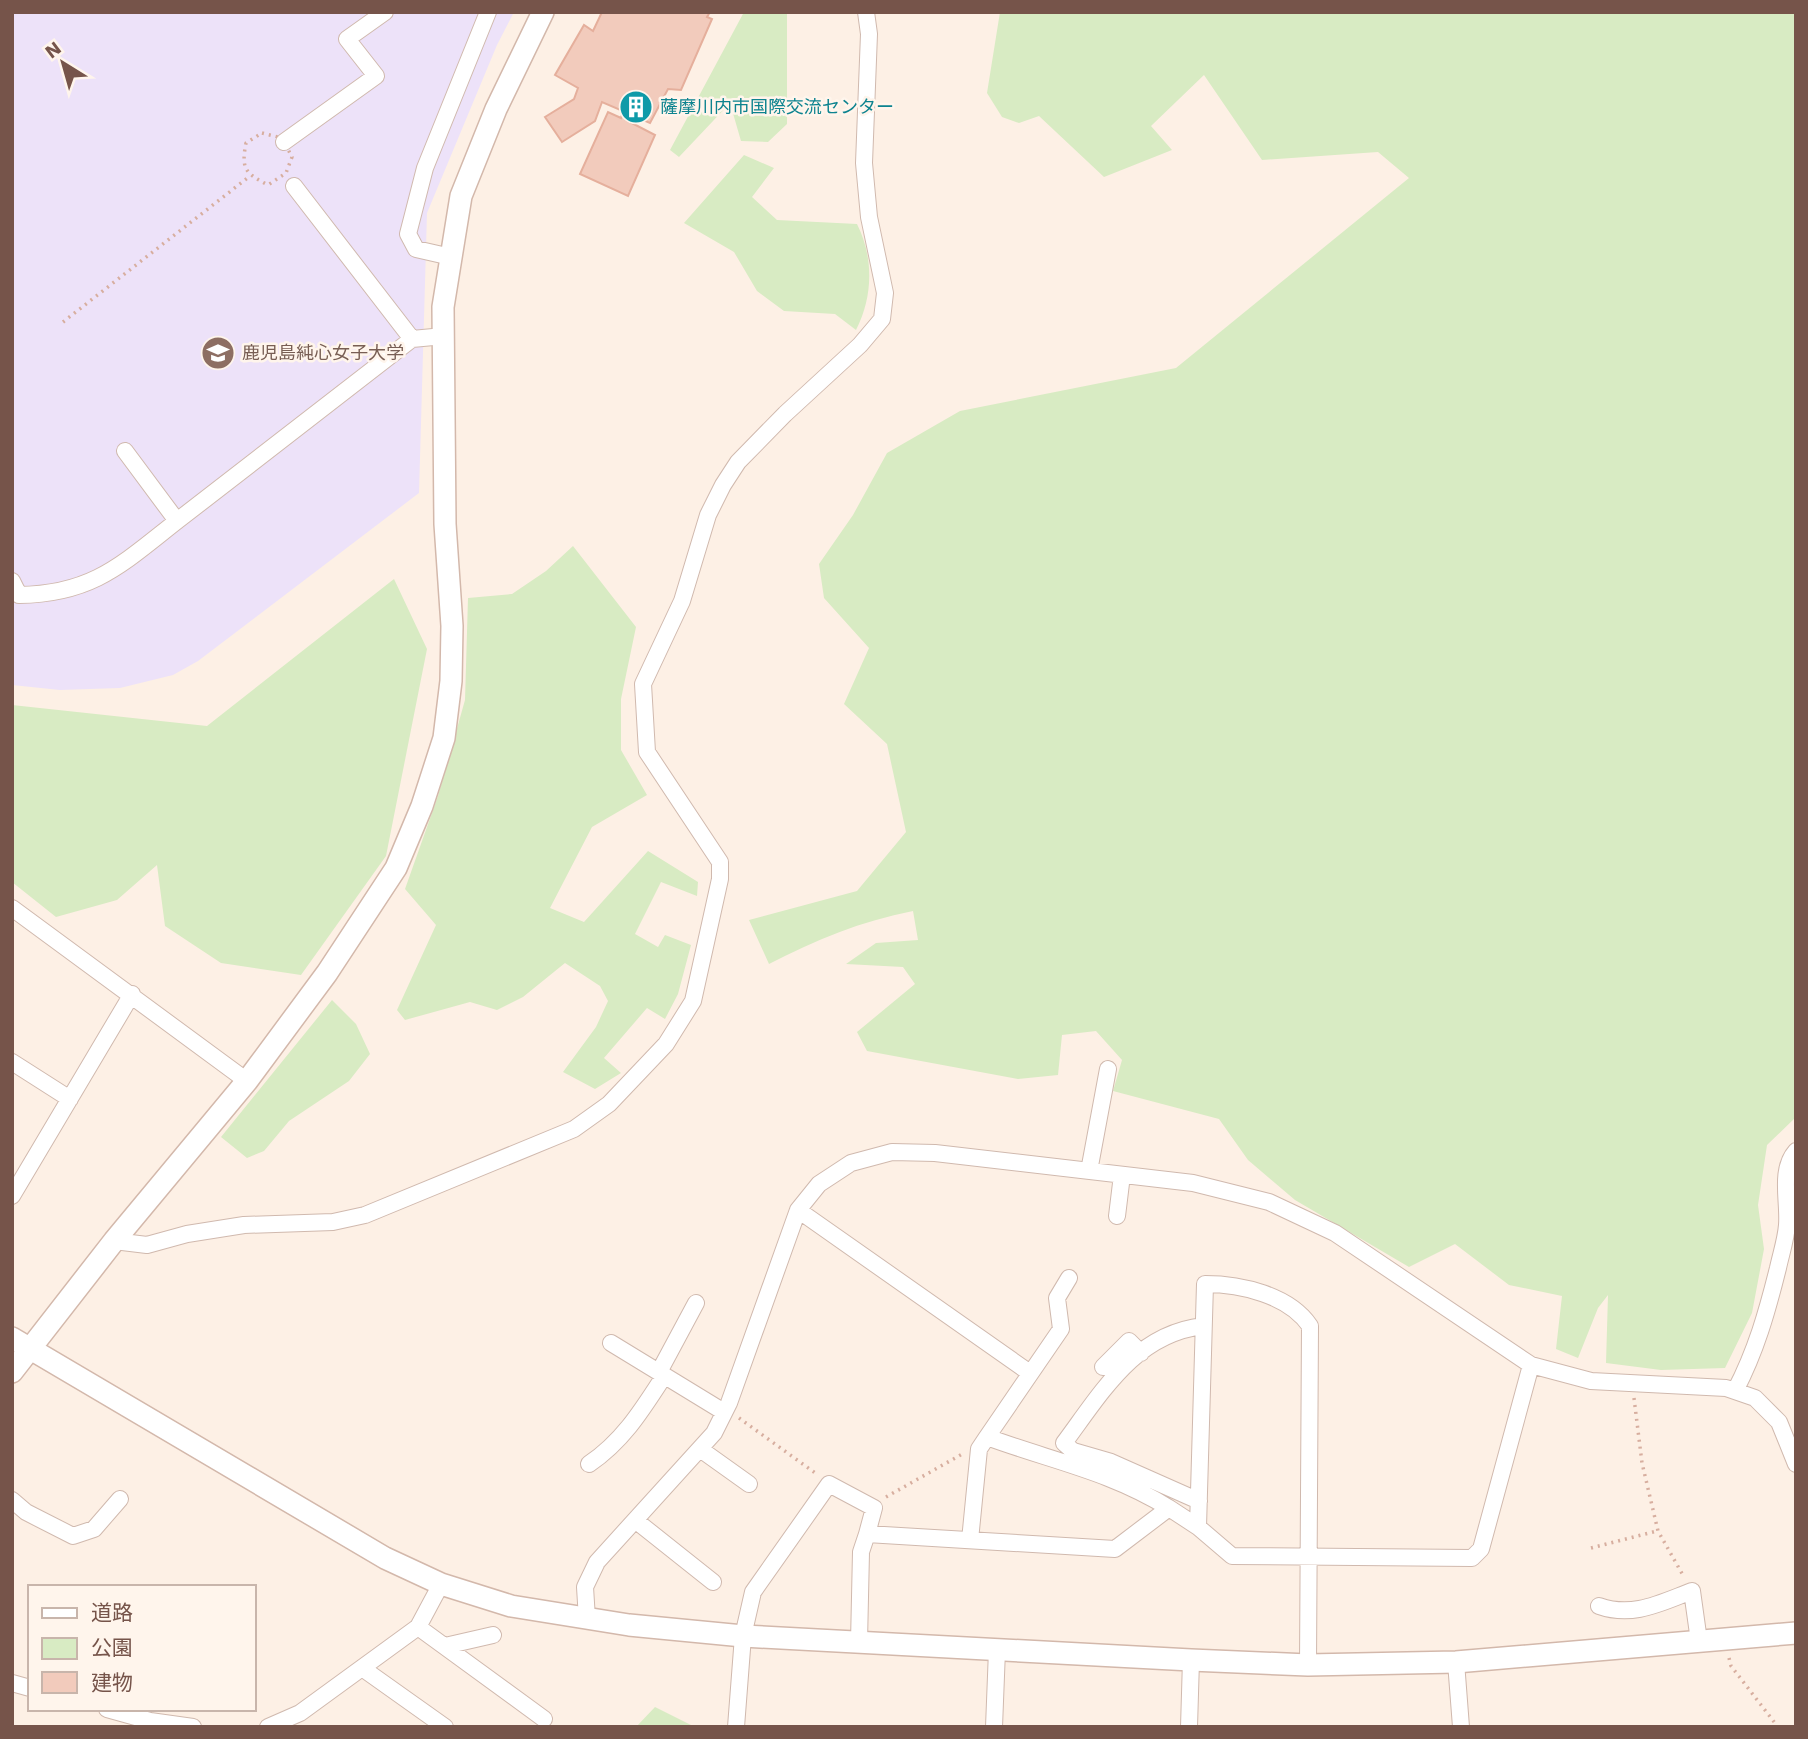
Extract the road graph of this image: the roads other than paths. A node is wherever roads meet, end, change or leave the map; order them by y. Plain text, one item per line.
1 (385, 12) edge
2 (488, 12) edge
3 (543, 12) edge
4 (866, 12) edge
5 (284, 142) road end
6 (294, 186) dead end
7 (451, 257) junction
8 (444, 337) junction
9 (412, 339) junction
10 (124, 450) dead end
11 (177, 521) junction
12 (14, 590) edge
13 (12, 908) edge
14 (131, 994) junction
15 (12, 1062) edge
16 (1108, 1069) dead end
17 (247, 1081) junction
18 (70, 1099) junction
19 (1796, 1151) edge
20 (1089, 1171) junction
21 (1122, 1175) junction
22 (13, 1195) edge
23 (799, 1210) junction
24 (1117, 1216) dead end
25 (114, 1241) junction
26 (1069, 1278) dead end
27 (696, 1303) dead end
28 (1203, 1326) junction
29 (12, 1338) edge
30 (611, 1343) dead end
31 (32, 1350) junction
32 (1141, 1353) junction
33 (1531, 1365) junction
34 (1103, 1367) dead end
35 (12, 1372) edge
36 (1030, 1373) junction
37 (661, 1374) junction
38 (1735, 1391) junction
39 (725, 1410) junction
40 (983, 1443) junction
41 (700, 1449) junction
42 (589, 1464) dead end
43 (1796, 1464) edge
44 (749, 1484) dead end
45 (120, 1499) dead end
46 (12, 1500) edge
47 (1199, 1501) junction
48 (1169, 1508) junction
49 (635, 1520) junction
50 (1198, 1527) junction
51 (867, 1534) junction
52 (970, 1540) junction
53 (1310, 1557) junction
54 (713, 1582) dead end
55 (441, 1584) junction
56 (1599, 1606) dead end
57 (587, 1619) junction
58 (418, 1627) junction
59 (1796, 1633) edge
60 (493, 1635) dead end
61 (743, 1636) junction
62 (1699, 1641) junction
63 (859, 1642) junction
64 (445, 1647) junction
65 (998, 1650) junction
66 (1191, 1660) junction
67 (1456, 1662) junction
68 (1308, 1665) junction
69 (362, 1668) junction
70 (114, 1711) edge
71 (544, 1719) dead end
72 (193, 1727) edge
73 (268, 1727) edge
74 (445, 1727) edge
75 (736, 1727) edge
76 (994, 1727) edge
77 (1189, 1727) edge
78 (1461, 1727) edge

1 - 5 street
2 - 7 street
3 - 7 street
4 - 25 street
6 - 9 street
7 - 8 street
8 - 9 street
8 - 17 street
9 - 11 street
10 - 11 street
11 - 12 street
13 - 14 street
14 - 17 street
14 - 18 street
15 - 18 street
16 - 20 street
17 - 25 street
18 - 22 street
19 - 38 street
20 - 21 street
20 - 23 street
21 - 24 street
21 - 33 street
23 - 36 street
23 - 39 street
25 - 31 street
26 - 36 street
27 - 37 street
28 - 32 street
28 - 47 street
28 - 53 street
29 - 31 street
30 - 37 street
31 - 35 street
31 - 55 street
32 - 34 street
32 - 47 street
33 - 38 street
33 - 53 street
36 - 40 street
37 - 39 street
37 - 42 street
38 - 43 street
39 - 41 street
40 - 48 street
40 - 52 street
41 - 44 street
41 - 49 street
45 - 46 street
47 - 50 street
48 - 50 street
48 - 52 street
49 - 54 street
49 - 57 street
50 - 53 street
51 - 52 street
51 - 61 street
51 - 63 street
53 - 68 street
55 - 57 street
55 - 58 street
56 - 62 street
57 - 61 street
58 - 64 street
58 - 69 street
59 - 62 street
60 - 64 street
61 - 63 street
61 - 75 street
62 - 67 street
63 - 65 street
64 - 71 street
65 - 66 street
65 - 76 street
66 - 68 street
66 - 77 street
67 - 68 street
67 - 78 street
69 - 73 street
69 - 74 street
70 - 72 street

